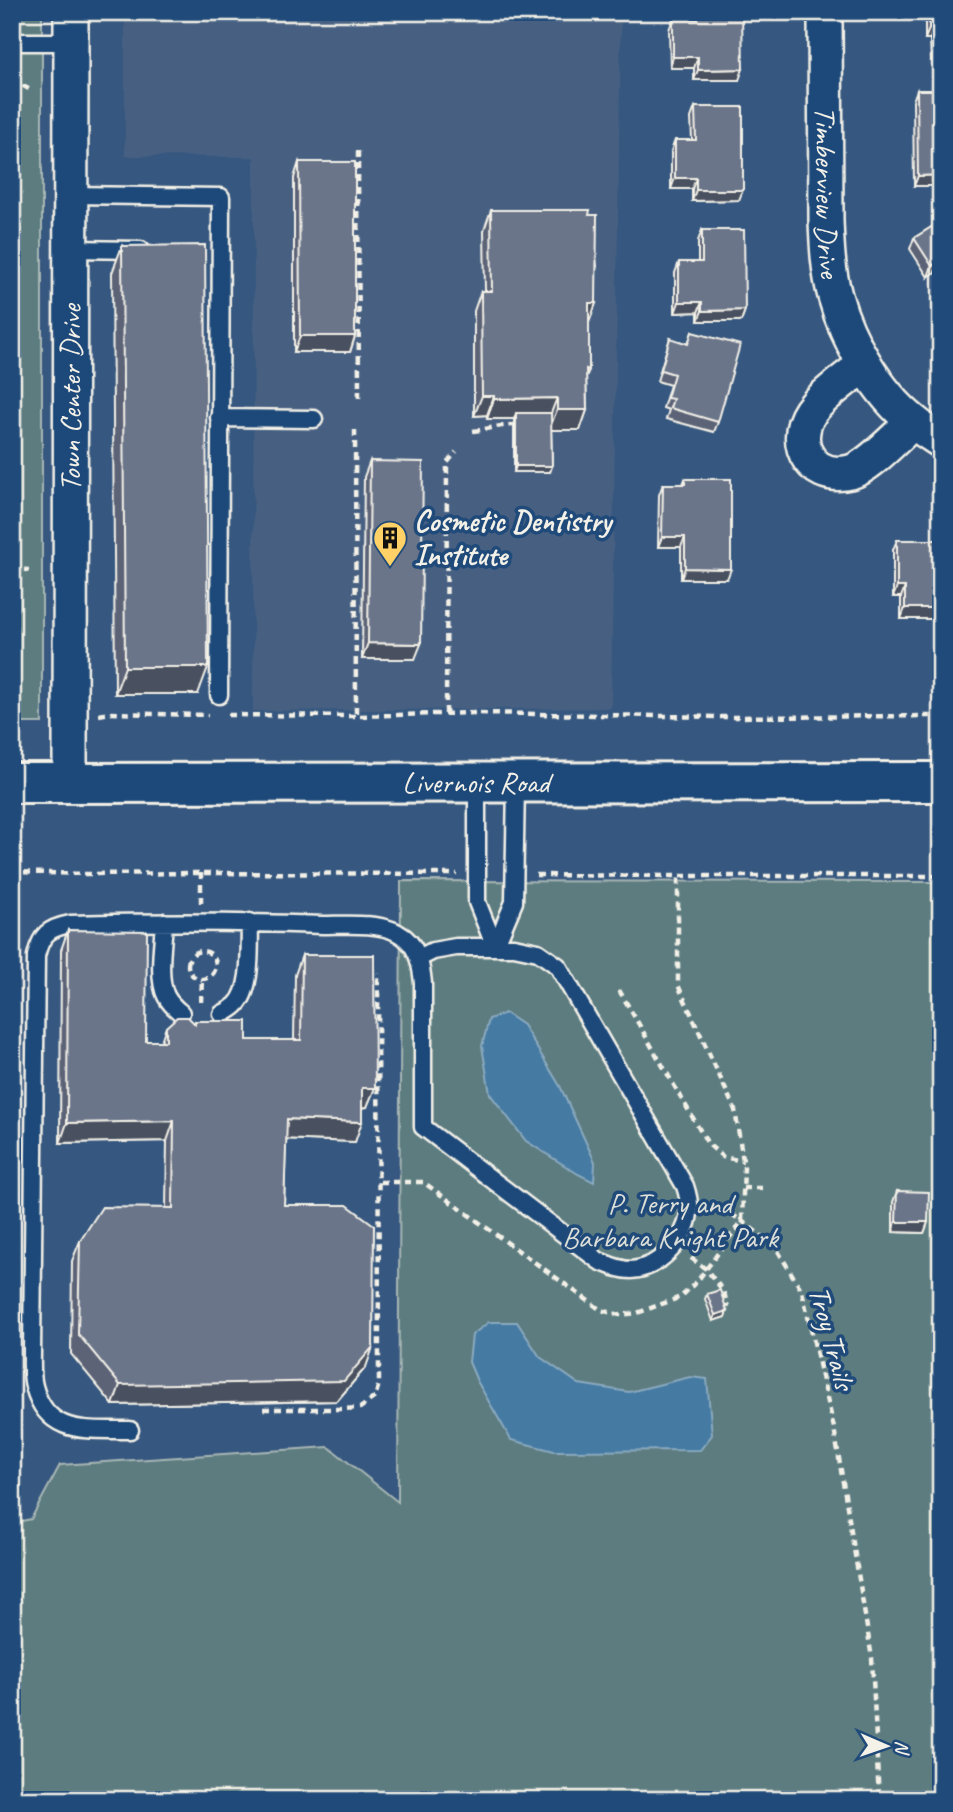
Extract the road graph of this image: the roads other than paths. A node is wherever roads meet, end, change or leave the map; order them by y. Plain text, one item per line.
1 (825, 12) edge
2 (71, 27) edge
3 (12, 42) edge
4 (70, 195) junction
5 (70, 249) junction
6 (151, 250) edge
7 (865, 364) junction
8 (219, 418) junction
9 (313, 419) dead end
10 (913, 422) junction
11 (941, 440) edge
12 (219, 695) dead end
13 (941, 782) edge
14 (12, 783) edge
15 (70, 783) junction
16 (477, 783) junction
17 (516, 783) junction
18 (164, 922) junction
19 (250, 922) junction
20 (495, 947) junction
21 (419, 958) junction
22 (181, 1013) dead end
23 (222, 1014) dead end
24 (130, 1430) dead end

1 - 7 street, Timberview Drive
2 - 3 lane
2 - 4 street, Town Center Drive
4 - 5 street, Town Center Drive
4 - 8 lane
5 - 6 lane
5 - 15 street, Town Center Drive
7 - 10 street, Timberview Drive
7 - 10 street
8 - 9 lane
8 - 12 lane
10 - 11 street, Timberview Drive
13 - 17 main road, Livernois Road
14 - 15 main road, Livernois Road
15 - 16 main road, Livernois Road
16 - 17 main road, Livernois Road
16 - 20 lane
17 - 20 lane
18 - 19 lane
18 - 22 lane
18 - 24 lane
19 - 21 lane
19 - 23 lane
20 - 21 lane
20 - 21 lane

